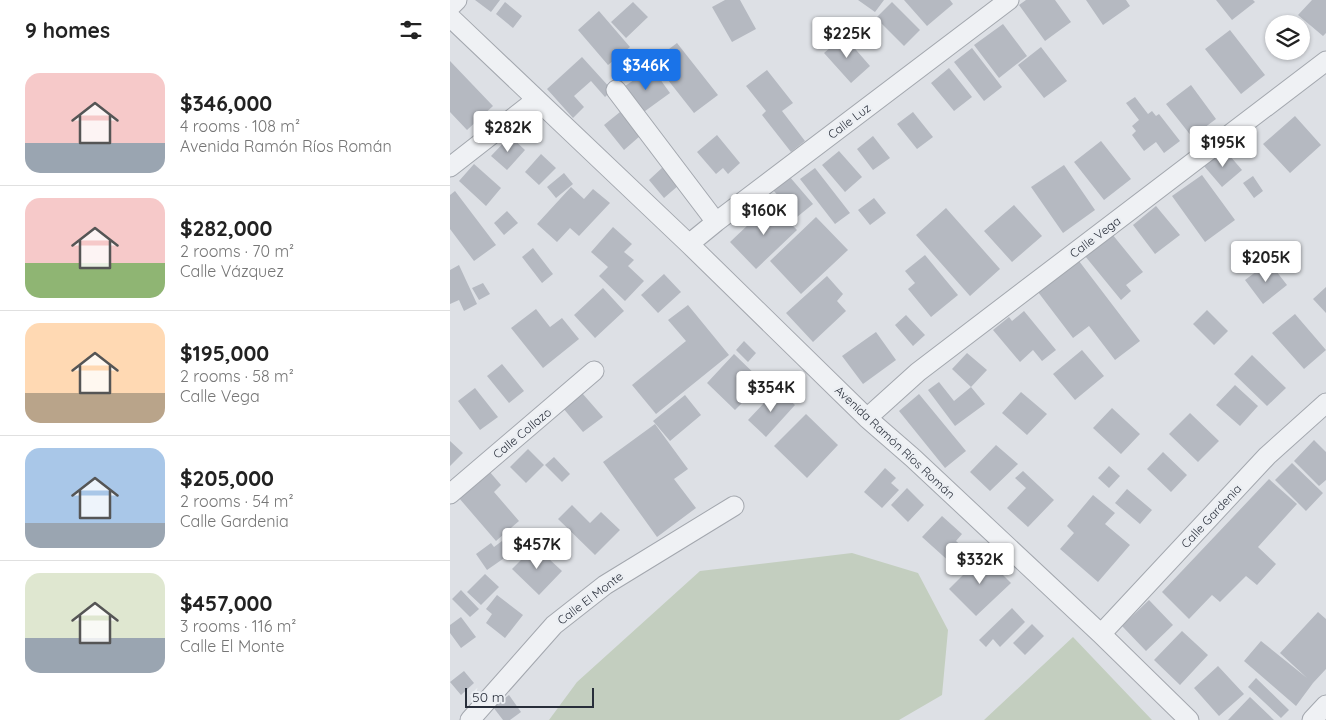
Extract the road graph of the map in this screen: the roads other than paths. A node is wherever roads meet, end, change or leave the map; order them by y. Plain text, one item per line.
1 (457, 0) edge
2 (1009, 0) edge
3 (450, 7) edge
4 (450, 17) edge
5 (1326, 61) edge
6 (616, 90) dead end
7 (536, 100) junction
8 (450, 167) edge
9 (716, 222) junction
10 (689, 244) junction
11 (594, 372) dead end
12 (1326, 403) edge
13 (867, 418) junction
14 (450, 494) edge
15 (734, 506) dead end
16 (1101, 634) junction
17 (1326, 705) edge
18 (470, 720) edge
19 (1189, 720) edge
20 (1312, 720) edge

1 - 3 street
2 - 9 street, Calle Luz
4 - 7 street, Avenida Ramón Ríos Román
5 - 13 street, Calle Vega
6 - 9 street
7 - 8 street
7 - 10 street, Avenida Ramón Ríos Román
9 - 10 street, Calle Luz
10 - 13 street, Avenida Ramón Ríos Román
11 - 14 street, Calle Collazo
12 - 16 street, Calle Gardenia
13 - 16 street, Avenida Ramón Ríos Román
15 - 18 street, Calle El Monte
16 - 19 street, Avenida Ramón Ríos Román
17 - 20 street

